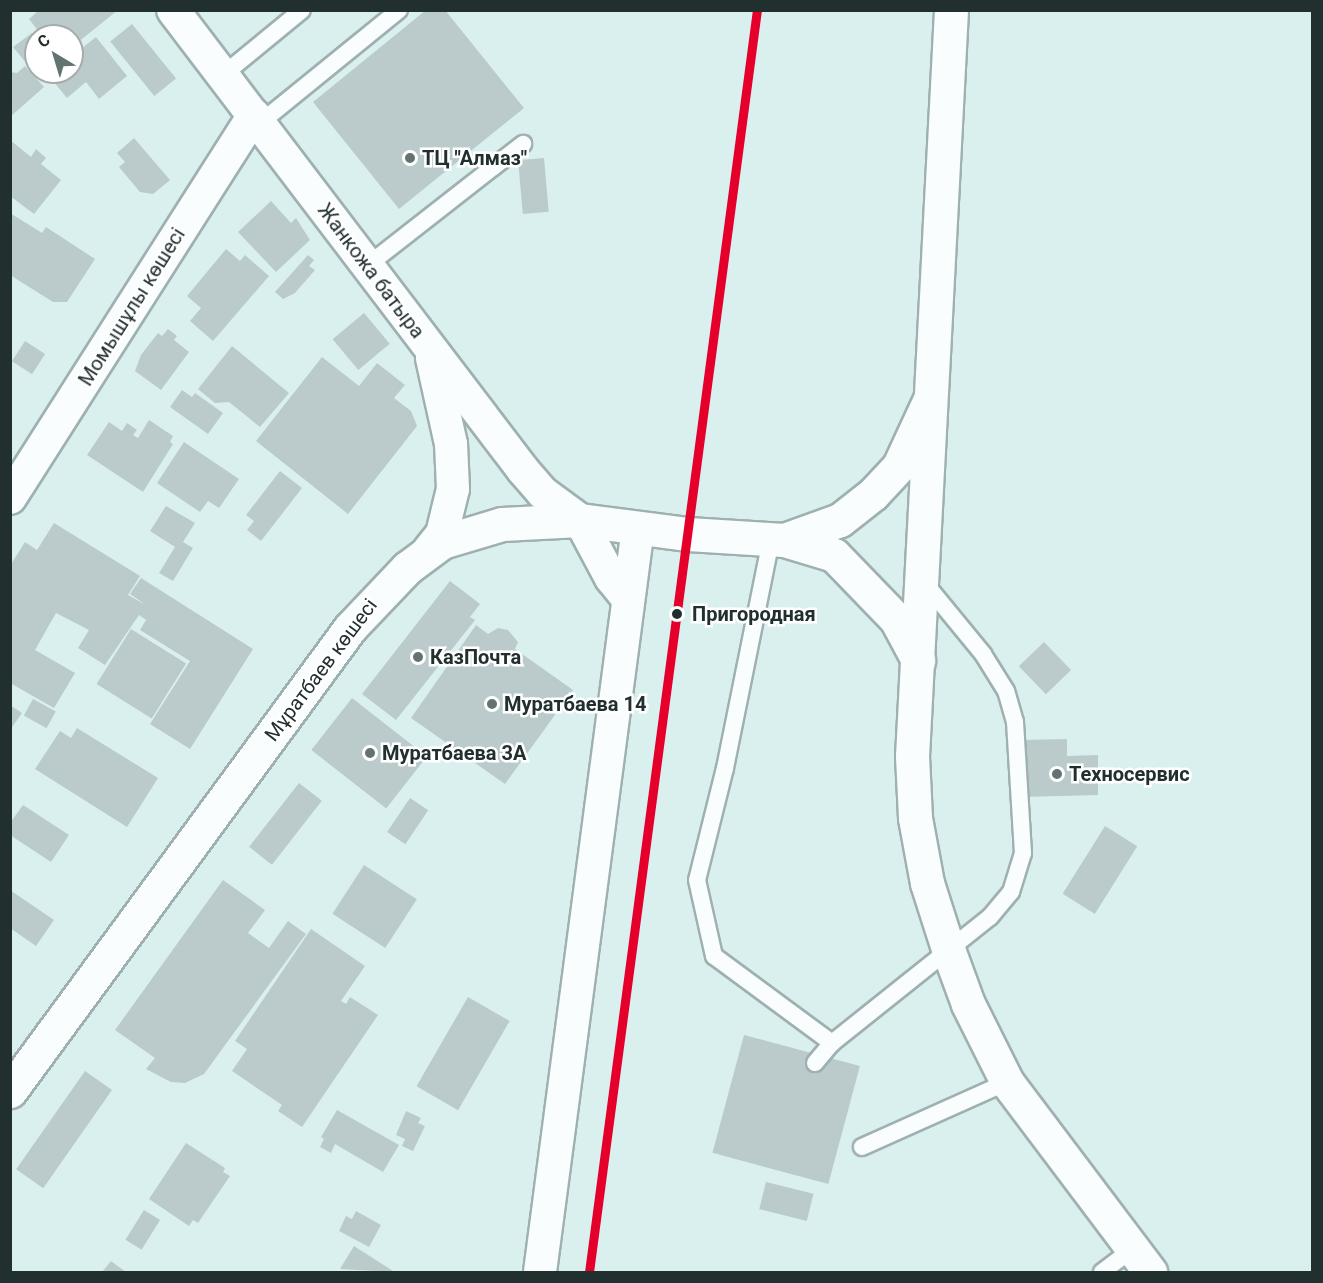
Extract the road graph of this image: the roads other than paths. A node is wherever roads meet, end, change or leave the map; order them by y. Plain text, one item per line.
1 (173, 10) edge
2 (303, 10) edge
3 (399, 10) edge
4 (951, 10) edge
5 (223, 75) junction
6 (257, 119) junction
7 (523, 144) dead end
8 (368, 265) junction
9 (431, 352) junction
10 (932, 396) junction
11 (10, 498) edge
12 (580, 520) junction
13 (638, 528) junction
14 (777, 540) junction
15 (429, 550) junction
16 (923, 581) junction
17 (628, 599) junction
18 (918, 660) junction
19 (949, 952) junction
20 (832, 1044) junction
21 (815, 1063) dead end
22 (1007, 1082) junction
23 (10, 1090) edge
24 (862, 1147) dead end
25 (1141, 1261) edge
26 (540, 1272) edge
27 (1102, 1272) edge

1 - 5 street, Жанкожа батыра
2 - 5 lane
3 - 6 lane
4 - 10 street
5 - 6 street, Жанкожа батыра
6 - 8 street, Жанкожа батыра
6 - 11 street, Момышұлы көшесі
7 - 8 lane
8 - 9 street, Жанкожа батыра
9 - 12 street, Жанкожа батыра
9 - 15 street
10 - 14 street
10 - 16 street
12 - 13 street, Мұратбаев көшесі
12 - 15 street, Мұратбаев көшесі
12 - 17 street
13 - 14 street, Мұратбаев көшесі
13 - 17 street
14 - 18 street
14 - 20 lane
15 - 23 street, Мұратбаев көшесі
16 - 18 street
16 - 19 lane
17 - 26 street
18 - 19 street
19 - 20 lane
19 - 22 street
20 - 21 lane
22 - 24 lane
22 - 25 street
25 - 27 lane

